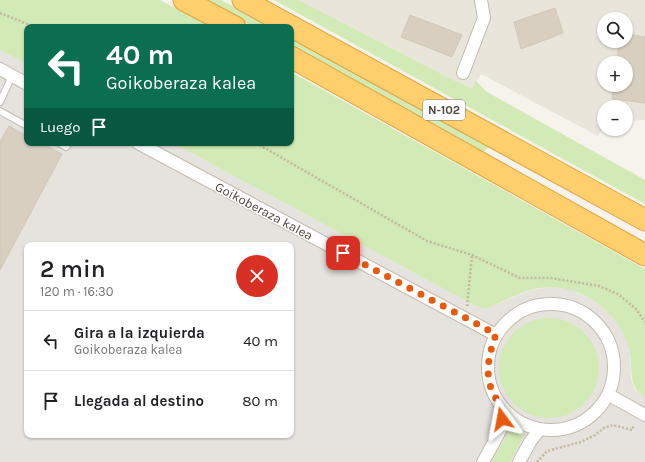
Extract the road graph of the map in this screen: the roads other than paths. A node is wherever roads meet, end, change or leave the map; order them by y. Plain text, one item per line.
1 (184, 0) edge
2 (243, 0) edge
3 (481, 0) edge
4 (229, 24) edge
5 (287, 24) edge
6 (294, 28) edge
7 (294, 59) edge
8 (0, 69) edge
9 (463, 73) dead end
10 (12, 76) junction
11 (24, 82) edge
12 (0, 102) edge
13 (0, 111) edge
14 (24, 124) edge
15 (144, 146) edge
16 (645, 220) edge
17 (645, 256) edge
18 (496, 334) junction
19 (609, 395) junction
20 (503, 409) junction
21 (645, 415) edge
22 (539, 430) junction
23 (483, 462) edge
24 (519, 462) edge

1 - 4 highway
2 - 5 highway, N-102
3 - 9 street
6 - 16 highway, N-102
7 - 17 highway, N-102
8 - 10 street
10 - 11 street
10 - 12 lane
13 - 14 lane
15 - 18 street, Goikoberaza kalea
18 - 19 street
18 - 20 street
19 - 21 street
19 - 22 street
20 - 22 street
20 - 23 street
22 - 24 street

